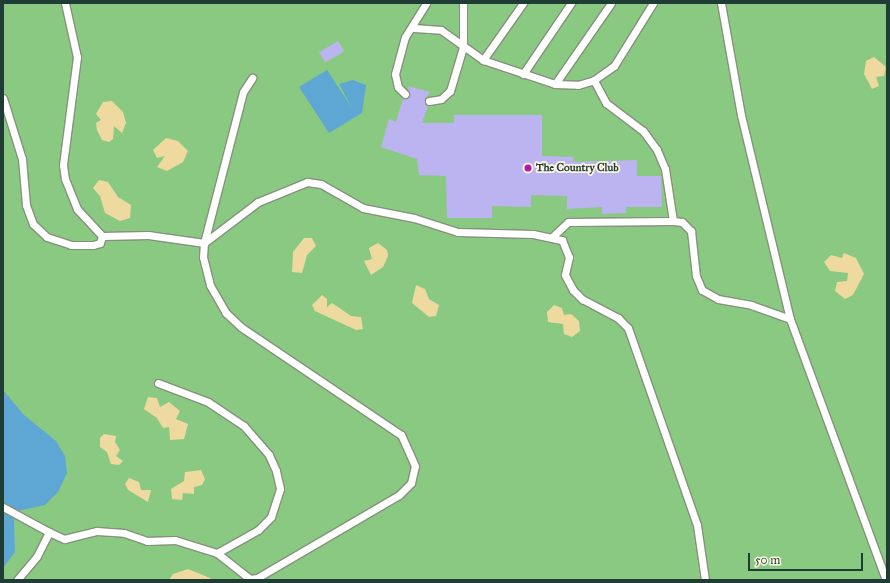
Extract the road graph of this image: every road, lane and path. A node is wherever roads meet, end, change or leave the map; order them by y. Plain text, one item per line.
1 (65, 3) edge
2 (426, 3) edge
3 (463, 3) edge
4 (522, 3) edge
5 (571, 3) edge
6 (611, 3) edge
7 (654, 3) edge
8 (721, 3) edge
9 (414, 28) junction
10 (463, 47) junction
11 (483, 60) junction
12 (523, 74) junction
13 (252, 78) dead end
14 (594, 80) junction
15 (556, 84) junction
16 (405, 94) dead end
17 (3, 98) edge
18 (429, 101) dead end
19 (673, 221) junction
20 (102, 236) junction
21 (552, 237) junction
22 (204, 243) junction
23 (790, 319) junction
24 (158, 383) dead end
25 (3, 507) edge
26 (49, 532) junction
27 (217, 553) junction
28 (17, 580) edge
29 (705, 580) edge
30 (886, 580) edge

1 - 20 lane
2 - 9 lane
3 - 10 lane
4 - 11 lane
5 - 12 lane
6 - 15 lane
7 - 14 lane
8 - 23 lane
9 - 10 lane
9 - 16 lane
10 - 11 lane
10 - 18 lane
11 - 12 lane
12 - 15 lane
13 - 22 lane
14 - 15 lane
14 - 19 lane
17 - 20 lane
19 - 21 lane
19 - 23 lane
20 - 22 lane
21 - 22 lane
21 - 29 lane
22 - 27 lane
23 - 30 lane
24 - 27 lane
25 - 26 lane
26 - 27 lane
26 - 28 lane

